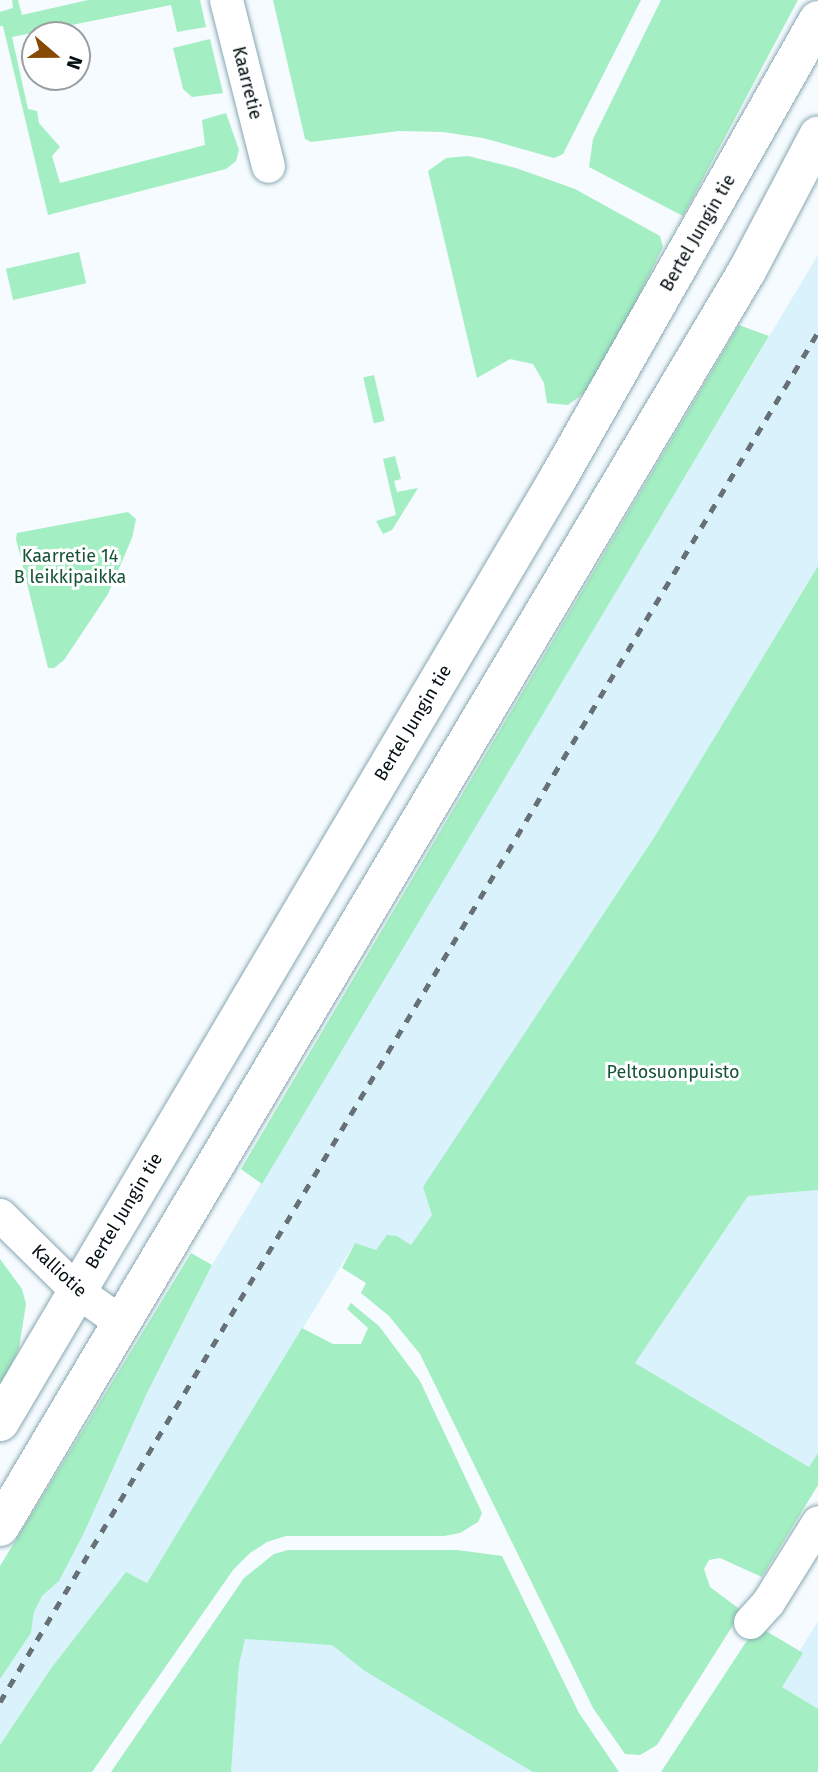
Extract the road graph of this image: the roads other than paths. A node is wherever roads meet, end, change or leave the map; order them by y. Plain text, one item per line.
1 (226, 0) edge
2 (818, 20) edge
3 (818, 136) edge
4 (268, 166) dead end
5 (0, 1215) edge
6 (77, 1291) junction
7 (122, 1323) junction
8 (0, 1422) edge
9 (818, 1522) edge
10 (0, 1527) edge
11 (750, 1622) dead end

1 - 4 street, Kaarretie
2 - 6 highway, Bertel Jungin tie
3 - 7 highway
5 - 6 street, Kalliotie
6 - 7 street, Kalliotie
6 - 8 highway, Bertel Jungin tie
7 - 10 highway
9 - 11 street

